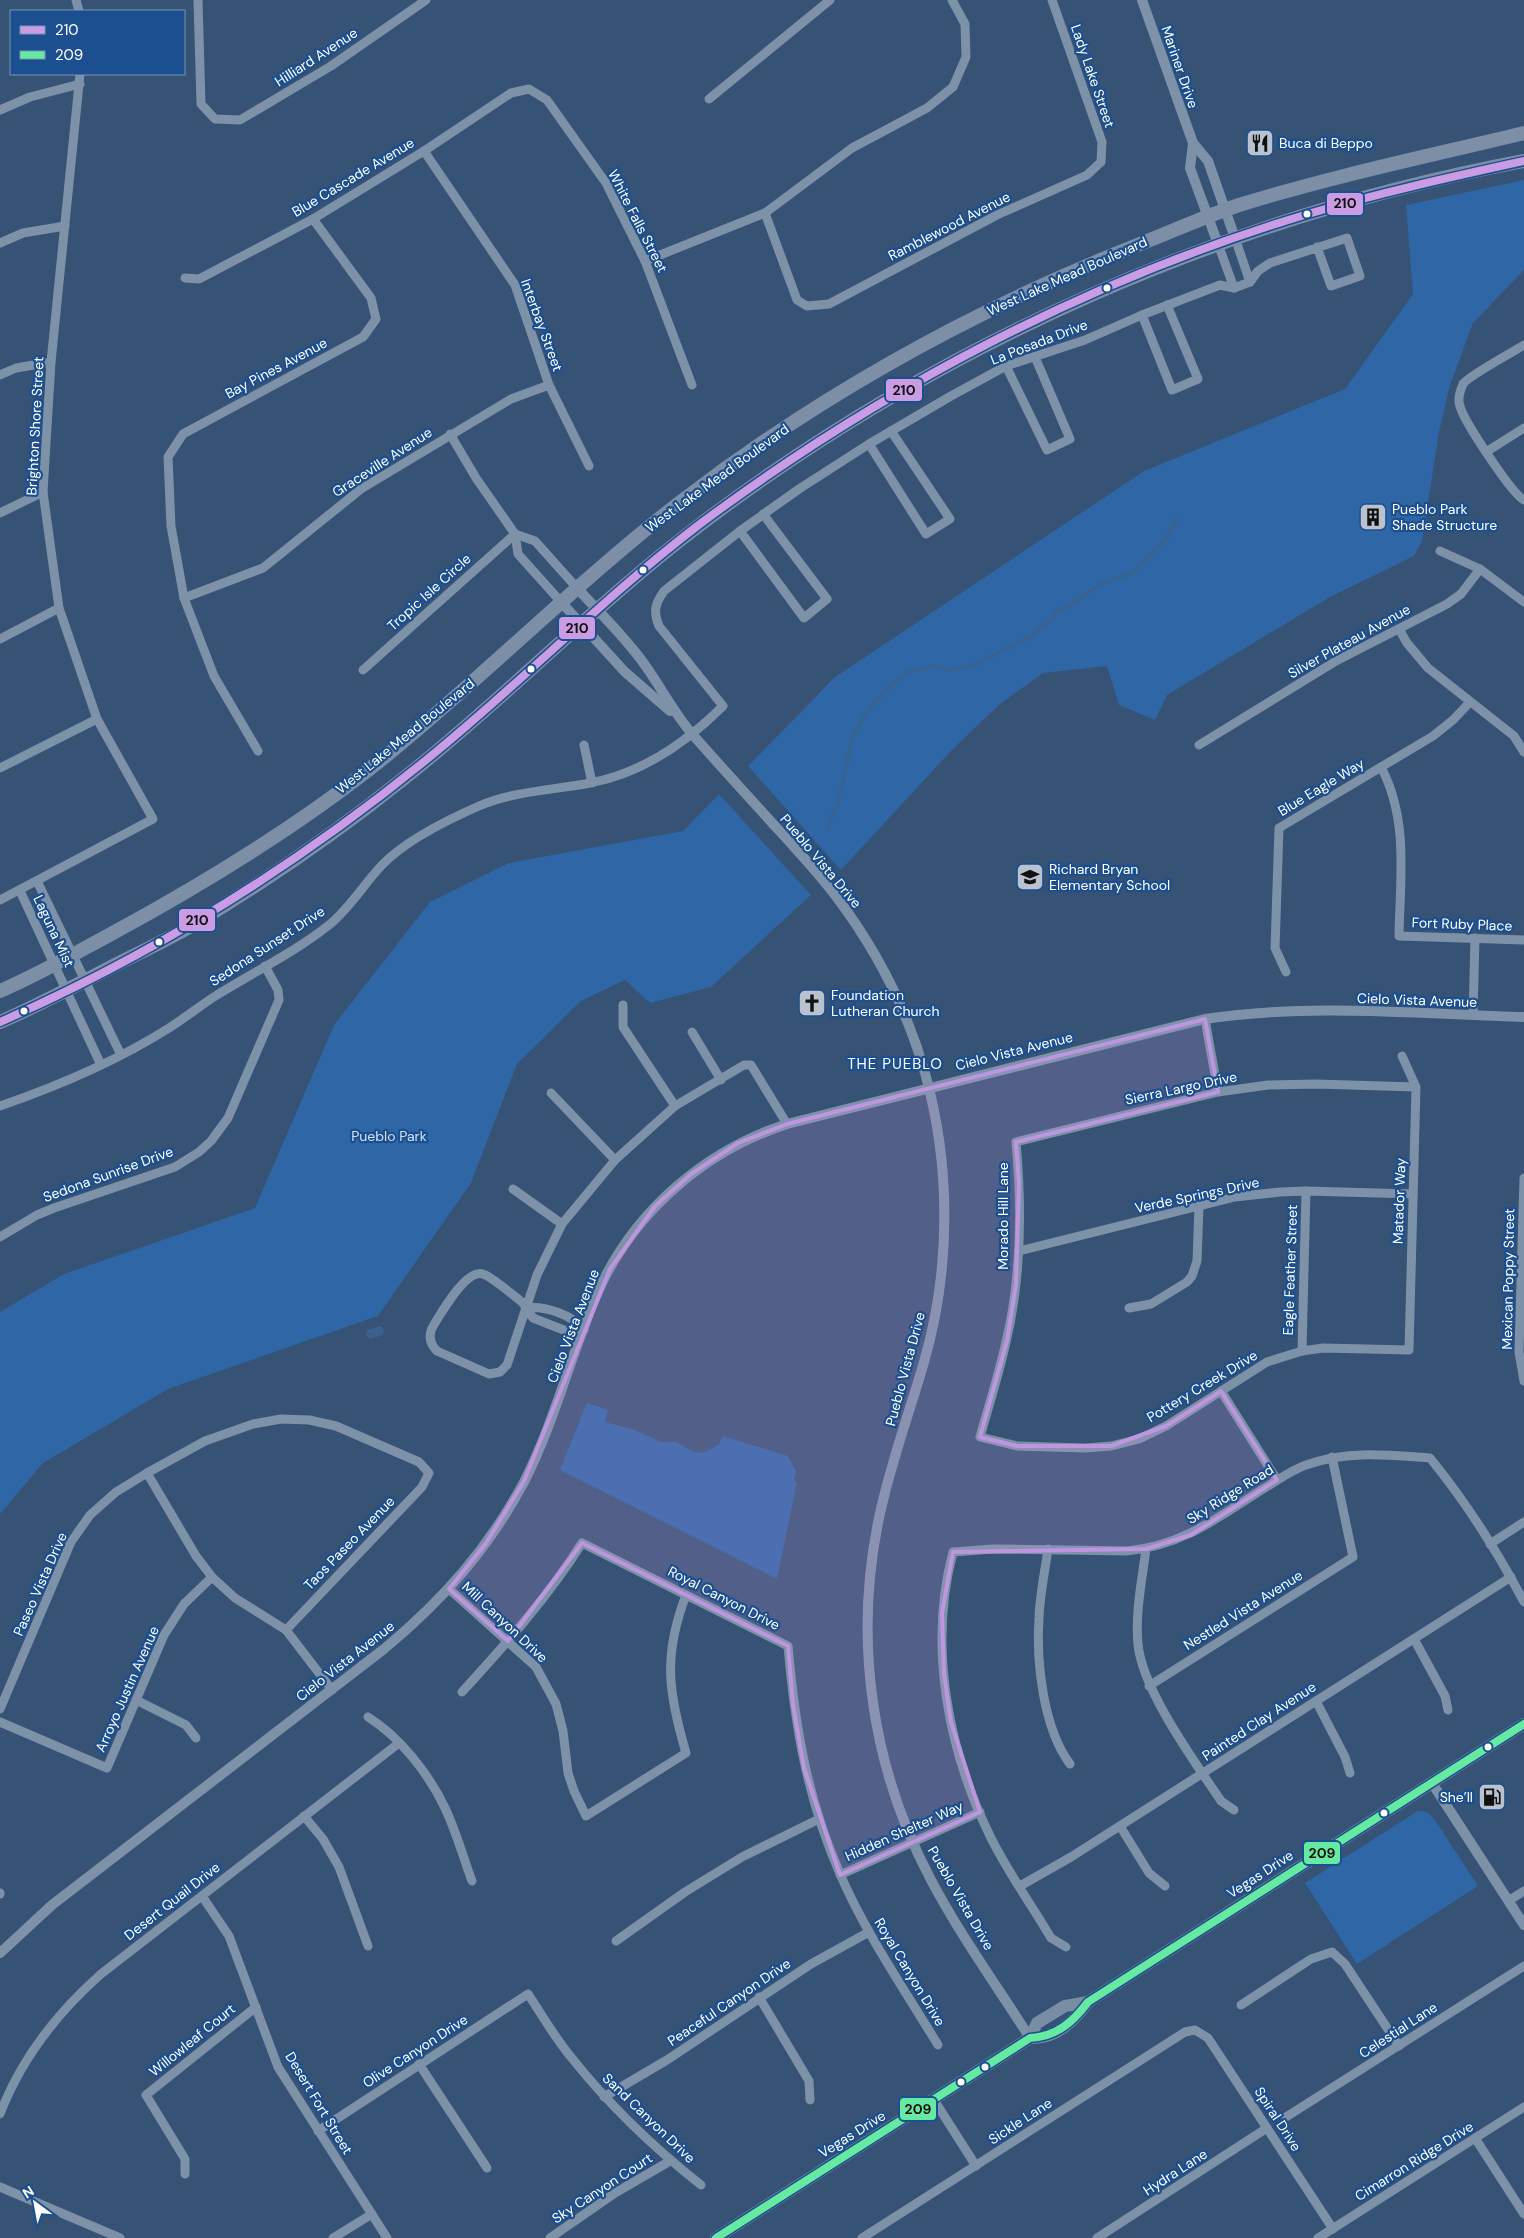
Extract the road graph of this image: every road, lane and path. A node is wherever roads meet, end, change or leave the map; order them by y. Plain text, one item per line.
1 (207, 0) edge
2 (426, 0) edge
3 (830, 0) edge
4 (952, 0) edge
5 (1052, 0) edge
6 (1142, 0) edge
7 (198, 3) edge
8 (80, 75) edge
9 (80, 84) junction
10 (529, 89) joint
11 (709, 99) dead end
12 (0, 110) edge
13 (1524, 133) edge
14 (1193, 143) junction
15 (424, 151) junction
16 (1524, 160) edge
17 (1101, 162) joint
18 (1225, 210) junction
19 (766, 213) junction
20 (1208, 217) junction
21 (314, 218) junction
22 (65, 226) junction
23 (1235, 238) junction
24 (0, 243) edge
25 (1218, 244) junction
26 (1317, 247) junction
27 (645, 261) junction
28 (185, 278) dead end
29 (1250, 282) junction
30 (1234, 288) junction
31 (1167, 305) junction
32 (1142, 315) junction
33 (1524, 345) edge
34 (1034, 357) junction
35 (51, 362) junction
36 (1006, 366) junction
37 (0, 375) edge
38 (549, 385) junction
39 (692, 385) dead end
40 (1524, 428) edge
41 (891, 430) junction
42 (450, 434) junction
43 (869, 444) junction
44 (1486, 452) junction
45 (589, 466) dead end
46 (43, 492) junction
47 (1524, 500) edge
48 (0, 513) edge
49 (763, 514) junction
50 (740, 531) junction
51 (515, 534) junction
52 (1440, 551) dead end
53 (1480, 569) junction
54 (577, 588) junction
55 (664, 591) joint
56 (184, 598) junction
57 (561, 602) junction
58 (1524, 602) edge
59 (59, 608) junction
60 (596, 610) junction
61 (580, 624) junction
62 (1399, 629) junction
63 (0, 639) edge
64 (363, 670) dead end
65 (1470, 702) junction
66 (679, 718) junction
67 (97, 719) junction
68 (692, 734) junction
69 (584, 744) dead end
70 (1199, 745) dead end
71 (258, 750) dead end
72 (1524, 752) edge
73 (1381, 767) junction
74 (0, 768) edge
75 (592, 783) junction
76 (38, 881) junction
77 (20, 891) junction
78 (0, 900) edge
79 (1475, 938) junction
80 (1524, 940) edge
81 (72, 955) junction
82 (55, 965) junction
83 (265, 966) junction
84 (1286, 972) dead end
85 (84, 980) junction
86 (66, 990) junction
87 (0, 991) edge
88 (623, 1005) dead end
89 (1474, 1015) junction
90 (1524, 1017) edge
91 (1204, 1019) junction
92 (0, 1022) edge
93 (692, 1032) dead end
94 (121, 1054) junction
95 (1402, 1056) dead end
96 (101, 1065) junction
97 (721, 1080) junction
98 (928, 1087) junction
99 (1416, 1087) junction
100 (1218, 1092) junction
101 (551, 1093) dead end
102 (0, 1106) edge
103 (675, 1106) junction
104 (787, 1124) junction
105 (1016, 1142) joint
106 (615, 1160) junction
107 (1524, 1178) edge
108 (513, 1190) dead end
109 (1306, 1191) junction
110 (1413, 1194) junction
111 (1199, 1206) junction
112 (562, 1224) junction
113 (0, 1237) edge
114 (1019, 1251) junction
115 (526, 1308) junction
116 (1129, 1308) dead end
117 (558, 1314) junction
118 (553, 1326) junction
119 (584, 1330) junction
120 (1409, 1350) joint
121 (1302, 1351) junction
122 (1524, 1381) edge
123 (1221, 1391) junction
124 (980, 1437) joint
125 (1332, 1457) junction
126 (147, 1473) junction
127 (429, 1473) joint
128 (1278, 1480) junction
129 (1524, 1522) edge
130 (1490, 1544) junction
131 (1048, 1549) junction
132 (1146, 1549) junction
133 (212, 1577) junction
134 (1511, 1577) junction
135 (450, 1589) junction
136 (686, 1595) junction
137 (1524, 1602) edge
138 (286, 1630) junction
139 (1414, 1639) junction
140 (508, 1641) junction
141 (1149, 1686) junction
142 (332, 1690) junction
143 (462, 1692) dead end
144 (136, 1700) junction
145 (1316, 1701) junction
146 (0, 1709) edge
147 (1448, 1710) dead end
148 (368, 1717) dead end
149 (0, 1722) edge
150 (1524, 1724) edge
151 (196, 1738) dead end
152 (399, 1742) junction
153 (1070, 1764) dead end
154 (1350, 1773) dead end
155 (1202, 1774) junction
156 (1432, 1783) junction
157 (1234, 1810) dead end
158 (980, 1812) junction
159 (304, 1816) junction
160 (819, 1819) junction
161 (1120, 1826) junction
162 (912, 1842) junction
163 (840, 1874) junction
164 (472, 1881) dead end
165 (1020, 1886) junction
166 (1166, 1886) dead end
167 (1524, 1891) edge
168 (202, 1896) junction
169 (1508, 1901) junction
170 (1524, 1925) edge
171 (869, 1932) junction
172 (616, 1941) dead end
173 (368, 1946) dead end
174 (1066, 1947) dead end
175 (0, 1953) edge
176 (1524, 1966) edge
177 (528, 1994) joint
178 (759, 1997) junction
179 (1241, 2005) dead end
180 (256, 2007) junction
181 (1195, 2030) joint
182 (1030, 2038) junction
183 (938, 2045) dead end
184 (1399, 2046) junction
185 (419, 2064) junction
186 (604, 2097) junction
187 (810, 2100) dead end
188 (934, 2100) junction
189 (2, 2102) edge
190 (1524, 2107) edge
191 (0, 2114) edge
192 (1286, 2117) dead end
193 (1267, 2128) junction
194 (318, 2131) junction
195 (1475, 2138) junction
196 (670, 2161) junction
197 (976, 2166) junction
198 (487, 2168) dead end
199 (185, 2174) dead end
200 (701, 2185) dead end
201 (0, 2187) edge
202 (372, 2214) junction
203 (1524, 2214) edge
204 (1332, 2229) junction
205 (120, 2238) edge
206 (333, 2238) edge
207 (387, 2238) edge
208 (550, 2238) edge
209 (716, 2238) edge
210 (862, 2238) edge
211 (1097, 2238) edge
212 (1318, 2238) edge

1 - 7 street
2 - 7 street, Hilliard Avenue
3 - 11 street
4 - 19 street
5 - 17 street, Lady Lake Street
6 - 14 street, Mariner Drive
8 - 9 street, Brighton Shore Street
9 - 12 street
9 - 22 street, Brighton Shore Street
10 - 15 street, Blue Cascade Avenue
10 - 27 street, White Falls Street
13 - 18 main road, West Lake Mead Boulevard
14 - 18 street, Mariner Drive
14 - 20 street, Mariner Drive
15 - 21 street, Blue Cascade Avenue
15 - 38 street, Interbay Street
16 - 23 main road, West Lake Mead Boulevard
17 - 19 street, Ramblewood Avenue
18 - 20 main road, West Lake Mead Boulevard
18 - 23 street, Mariner Drive
19 - 27 street
20 - 25 street, Mariner Drive
20 - 54 main road, West Lake Mead Boulevard
21 - 28 street, Blue Cascade Avenue
21 - 56 street, Bay Pines Avenue
22 - 24 street
22 - 35 street, Brighton Shore Street
23 - 25 main road, West Lake Mead Boulevard
23 - 29 street, Mariner Drive
25 - 30 street, Mariner Drive
25 - 60 main road, West Lake Mead Boulevard
26 - 26 street, La Posada Drive
26 - 29 street, La Posada Drive
27 - 39 street, White Falls Street
29 - 30 street, La Posada Drive
30 - 31 street, La Posada Drive
31 - 32 street, La Posada Drive
31 - 32 street
32 - 34 street, La Posada Drive
33 - 44 street
34 - 36 street, La Posada Drive
34 - 36 street
35 - 37 street
35 - 46 street, Brighton Shore Street
36 - 41 street, La Posada Drive
38 - 42 street, Graceville Avenue
38 - 45 street, Interbay Street
40 - 44 street
41 - 43 street, La Posada Drive
41 - 43 street
42 - 51 street, Pueblo Vista Drive
42 - 56 street, Graceville Avenue
43 - 49 street, La Posada Drive
44 - 47 street
46 - 48 street
46 - 59 street, Brighton Shore Street
49 - 50 street, La Posada Drive
49 - 50 street
50 - 55 street, La Posada Drive
51 - 54 street, Pueblo Vista Drive
51 - 57 street, Pueblo Vista Drive
51 - 64 street, Tropic Isle Circle
52 - 53 street
53 - 58 street
53 - 62 street, Silver Plateau Avenue
54 - 57 main road, West Lake Mead Boulevard
54 - 60 street, Pueblo Vista Drive
55 - 68 street, Sedona Sunset Drive
56 - 71 street
57 - 61 street, Pueblo Vista Drive
57 - 81 main road, West Lake Mead Boulevard
59 - 63 street
59 - 67 street, Brighton Shore Street
60 - 61 main road, West Lake Mead Boulevard
60 - 66 street, Pueblo Vista Drive
61 - 66 street, Pueblo Vista Drive
61 - 85 main road, West Lake Mead Boulevard
62 - 65 street
62 - 70 street, Silver Plateau Avenue
65 - 72 street
65 - 73 street, Blue Eagle Way
66 - 68 street, Pueblo Vista Drive
67 - 74 street
67 - 76 street, Brighton Shore Street
68 - 75 street, Sedona Sunset Drive
68 - 98 street, Pueblo Vista Drive
69 - 75 street
73 - 79 street, Fort Ruby Place
73 - 84 street, Blue Eagle Way
75 - 83 street, Sedona Sunset Drive
76 - 77 street
76 - 81 street, Laguna Mist
77 - 78 street
77 - 82 street, Laguna Mist
79 - 80 street, Fort Ruby Place
79 - 89 street
81 - 82 main road, West Lake Mead Boulevard
81 - 85 street, Laguna Mist
82 - 86 street, Laguna Mist
82 - 87 main road, West Lake Mead Boulevard
83 - 94 street, Sedona Sunset Drive
83 - 113 street, Sedona Sunrise Drive
85 - 86 main road, West Lake Mead Boulevard
85 - 94 street, Laguna Mist
86 - 92 main road, West Lake Mead Boulevard
86 - 96 street, Laguna Mist
88 - 103 street
89 - 90 street, Cielo Vista Avenue
89 - 91 street, Cielo Vista Avenue
91 - 98 street, Cielo Vista Avenue
91 - 100 street
93 - 97 street
94 - 96 street, Sedona Sunset Drive
95 - 99 street, Matador Way
96 - 102 street, Sedona Sunset Drive
97 - 103 street
97 - 104 street
98 - 104 street, Cielo Vista Avenue
98 - 162 street, Pueblo Vista Drive
99 - 100 street, Sierra Largo Drive
99 - 110 street, Matador Way
100 - 105 street, Sierra Largo Drive
101 - 106 street
103 - 106 street
104 - 119 street, Cielo Vista Avenue
105 - 114 street, Morado Hill Lane
106 - 112 street
107 - 122 street, Mexican Poppy Street
108 - 112 street
109 - 110 street, Verde Springs Drive
109 - 111 street, Verde Springs Drive
109 - 121 street, Eagle Feather Street
110 - 120 street, Matador Way
111 - 114 street, Verde Springs Drive
111 - 116 street
112 - 115 street
114 - 124 street, Morado Hill Lane
115 - 115 street
115 - 117 street
115 - 118 street
117 - 118 street
117 - 119 street
118 - 119 street
119 - 135 street, Cielo Vista Avenue
120 - 121 street, Pottery Creek Drive
121 - 123 street, Pottery Creek Drive
123 - 124 street, Pottery Creek Drive
123 - 128 street
125 - 128 street, Sky Ridge Road
125 - 130 street, Sky Ridge Road
125 - 141 street, Nestled Vista Avenue
126 - 127 street, Paseo Vista Drive
126 - 133 street
126 - 146 street, Paseo Vista Drive
127 - 138 street, Taos Paseo Avenue
128 - 132 street, Sky Ridge Road
129 - 130 street
130 - 134 street
131 - 132 street, Sky Ridge Road
131 - 153 street
131 - 158 street, Sky Ridge Road
132 - 141 street
133 - 138 street
133 - 144 street, Arroyo Justin Avenue
134 - 137 street
134 - 139 street, Painted Clay Avenue
135 - 140 street, Mill Canyon Drive
135 - 142 street, Cielo Vista Avenue
136 - 140 street, Royal Canyon Drive
136 - 140 street, Mill Canyon Drive
136 - 160 street, Royal Canyon Drive
138 - 142 street
139 - 145 street, Painted Clay Avenue
139 - 147 street
140 - 143 street
141 - 155 street
142 - 175 street, Cielo Vista Avenue
144 - 149 street, Arroyo Justin Avenue
144 - 151 street
145 - 154 street
145 - 155 street, Painted Clay Avenue
148 - 152 street
150 - 156 main road, Vegas Drive
152 - 159 street, Desert Quail Drive
152 - 164 street
155 - 157 street
155 - 161 street, Painted Clay Avenue
156 - 169 street
156 - 182 main road, Vegas Drive
158 - 162 street, Hidden Shelter Way
158 - 165 street
159 - 168 street, Desert Quail Drive
159 - 173 street
160 - 163 street, Royal Canyon Drive
160 - 172 street
161 - 165 street, Painted Clay Avenue
161 - 166 street
162 - 163 street, Hidden Shelter Way
162 - 182 street, Pueblo Vista Drive
163 - 171 street, Royal Canyon Drive
165 - 174 street
167 - 169 street
168 - 180 street, Desert Fort Street
168 - 189 street, Desert Quail Drive
169 - 170 street
171 - 178 street, Peaceful Canyon Drive
171 - 183 street, Royal Canyon Drive
176 - 184 street, Celestial Lane
177 - 185 street, Olive Canyon Drive
177 - 186 street, Sand Canyon Drive
178 - 186 street, Peaceful Canyon Drive
178 - 187 street
179 - 184 street
180 - 194 street, Desert Fort Street
180 - 199 street, Willowleaf Court
181 - 193 street, Spiral Drive
181 - 197 street, Sickle Lane
182 - 188 main road, Vegas Drive
184 - 192 street, Celestial Lane
185 - 194 street, Olive Canyon Drive
185 - 198 street
186 - 196 street, Sand Canyon Drive
188 - 197 street
188 - 209 main road, Vegas Drive
189 - 191 street, Desert Quail Drive
190 - 195 street, Cimarron Ridge Drive
193 - 204 street, Spiral Drive
193 - 211 street, Hydra Lane
194 - 202 street, Desert Fort Street
195 - 203 street
195 - 204 street, Cimarron Ridge Drive
196 - 200 street, Sand Canyon Drive
196 - 208 street, Sky Canyon Court
197 - 210 street, Sickle Lane
201 - 205 street
202 - 206 street
202 - 207 street, Desert Fort Street
204 - 212 street, Cimarron Ridge Drive

